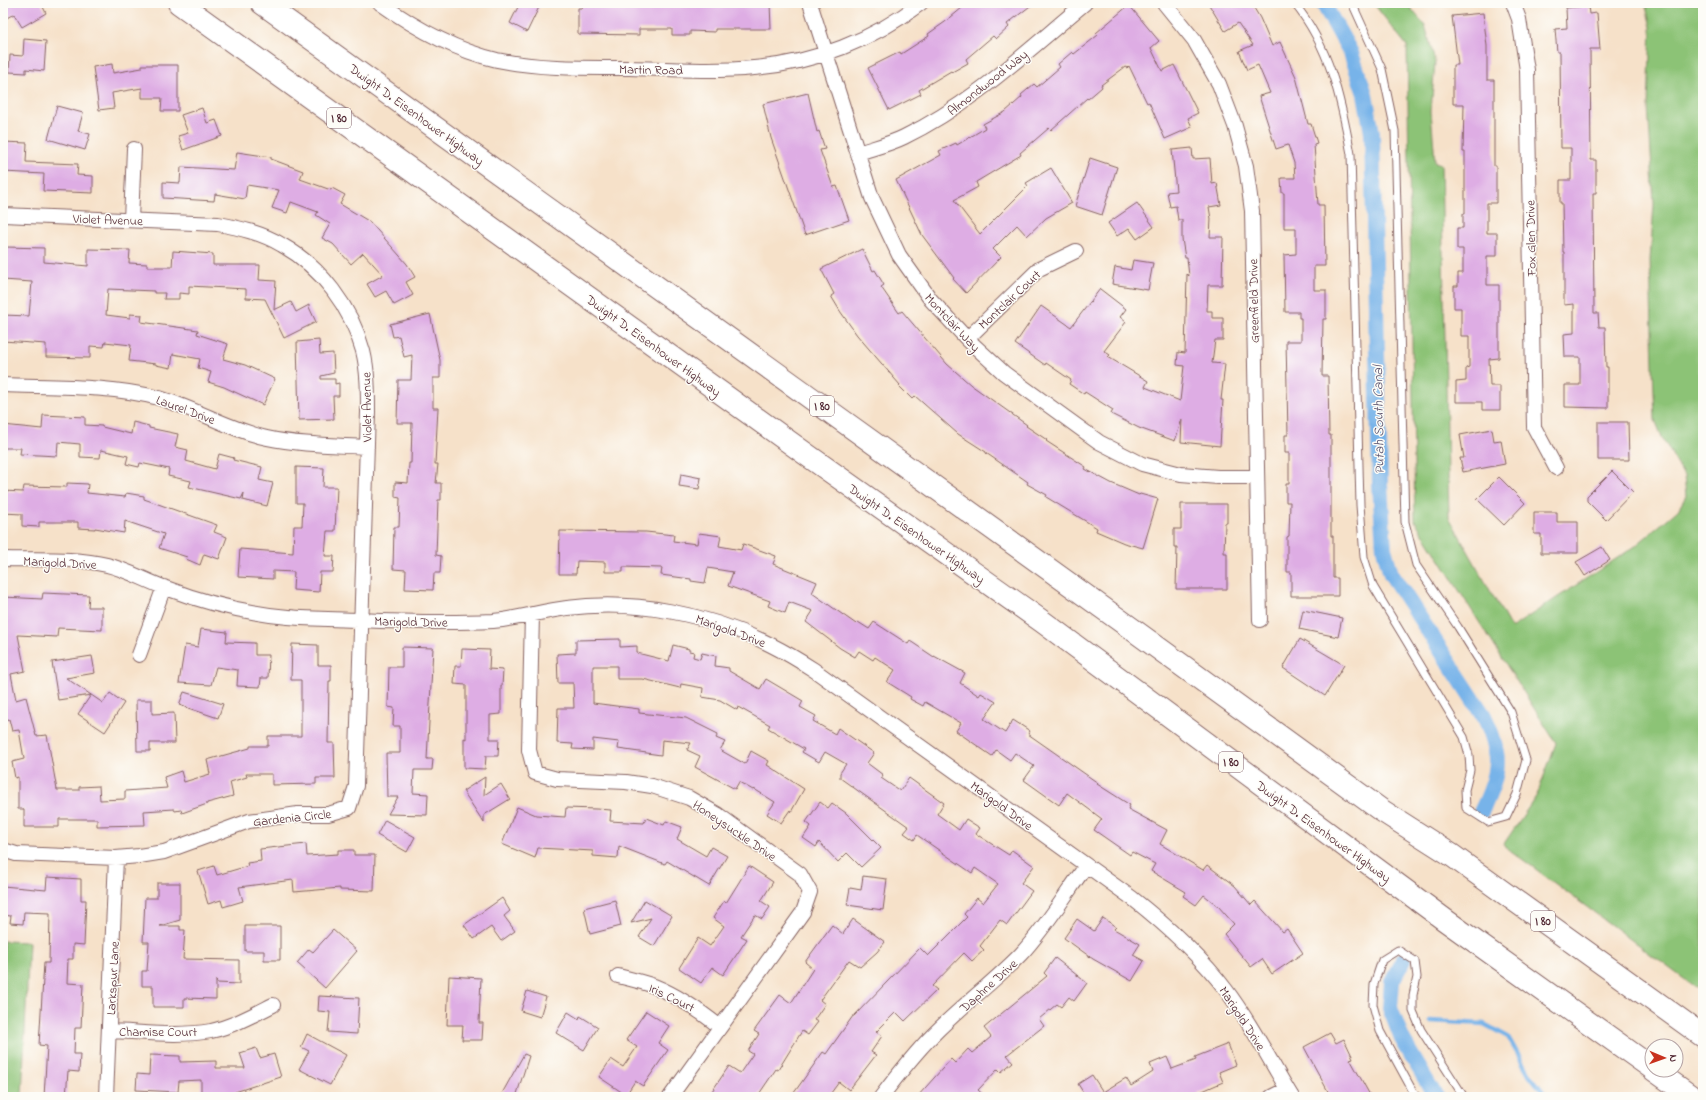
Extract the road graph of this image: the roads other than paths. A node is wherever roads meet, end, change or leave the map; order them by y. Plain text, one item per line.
1 (179, 3) edge
2 (262, 3) edge
3 (380, 3) edge
4 (810, 3) edge
5 (921, 3) edge
6 (1085, 3) edge
7 (1164, 3) edge
8 (1294, 3) edge
9 (1352, 3) edge
10 (1513, 3) edge
11 (825, 53) junction
12 (134, 149) dead end
13 (858, 153) junction
14 (3, 215) edge
15 (130, 220) junction
16 (1076, 251) dead end
17 (967, 339) junction
18 (3, 385) edge
19 (367, 447) junction
20 (1556, 468) dead end
21 (1256, 477) junction
22 (3, 559) edge
23 (164, 588) junction
24 (532, 614) junction
25 (361, 620) junction
26 (1260, 620) dead end
27 (139, 655) dead end
28 (3, 850) edge
29 (116, 858) junction
30 (1086, 866) junction
31 (618, 976) dead end
32 (274, 1005) dead end
33 (720, 1027) junction
34 (109, 1031) junction
35 (1703, 1036) edge
36 (1644, 1063) edge
37 (1666, 1078) edge
38 (1289, 1093) edge
39 (106, 1097) edge
40 (670, 1097) edge
41 (881, 1097) edge
42 (1271, 1097) edge
43 (1416, 1097) edge
44 (1464, 1097) edge
45 (1692, 1097) edge

1 - 36 highway, Dwight D. Eisenhower Highway / I 80
2 - 35 highway, Dwight D. Eisenhower Highway / I 80
3 - 11 street, Martin Road
4 - 11 street, Montclair Way
5 - 11 street, Martin Road
6 - 13 street, Almondwood Way
7 - 21 street, Greenfield Drive
8 - 9 lane
10 - 20 street, Fox Glen Drive
11 - 13 street, Montclair Way
12 - 15 street
13 - 17 street, Montclair Way
14 - 15 street, Violet Avenue
15 - 19 street, Violet Avenue
16 - 17 street, Montclair Court
17 - 21 street, Montclair Way
18 - 19 street, Laurel Drive
19 - 25 street, Violet Avenue
21 - 26 street, Greenfield Drive
22 - 23 street, Marigold Drive
23 - 25 street, Marigold Drive
23 - 27 street
24 - 25 street, Marigold Drive
24 - 30 street, Marigold Drive
24 - 33 street, Honeysuckle Drive
25 - 29 street, Gardenia Circle
28 - 29 street, Gardenia Circle
29 - 34 street, Larkspur Lane
30 - 38 street, Marigold Drive
30 - 41 street, Daphne Drive
31 - 33 street, Iris Court
32 - 34 street, Chamise Court
33 - 40 street, Honeysuckle Drive
34 - 39 street, Larkspur Lane
37 - 45 highway, Dwight D. Eisenhower Highway / I 80
38 - 42 street
43 - 44 lane

